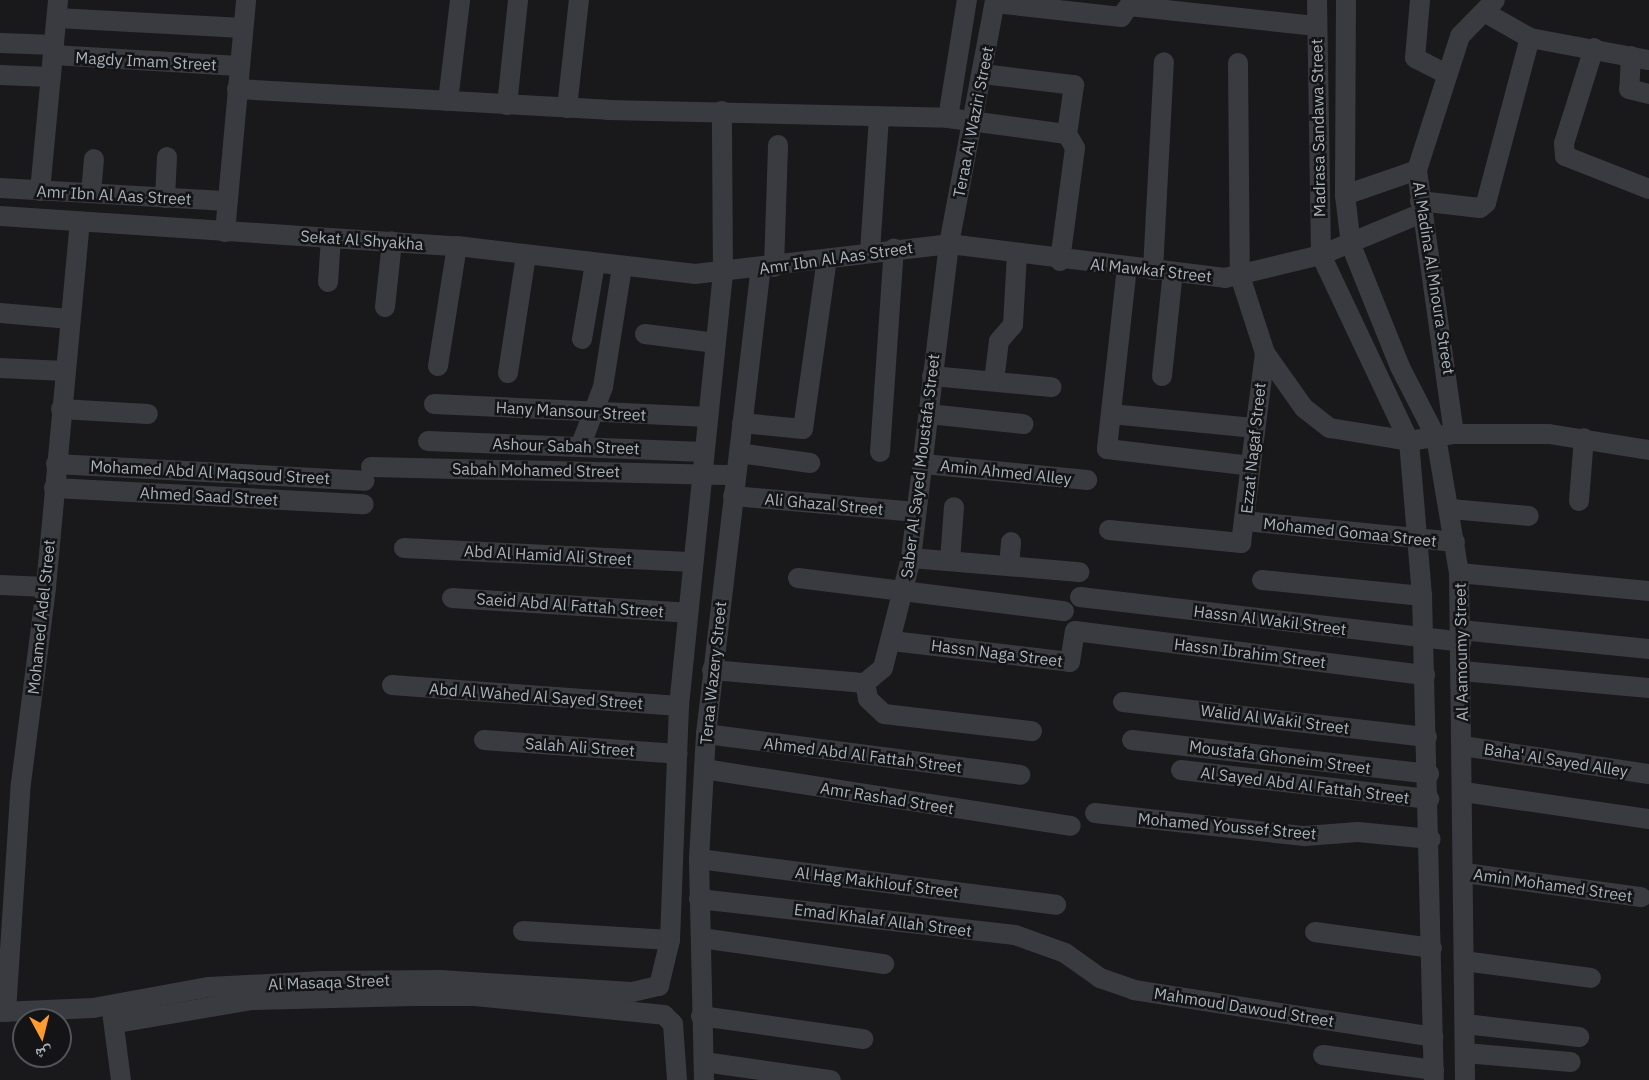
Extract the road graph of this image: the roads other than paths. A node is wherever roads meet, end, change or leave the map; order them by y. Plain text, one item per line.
1 (246, 0) edge
2 (460, 0) edge
3 (518, 0) edge
4 (579, 0) edge
5 (967, 0) edge
6 (1317, 0) edge
7 (1346, 0) edge
8 (1420, 0) edge
9 (995, 2) edge
10 (1490, 7) edge
11 (58, 9) edge
12 (1317, 26) junction
13 (243, 28) junction
14 (1530, 38) junction
15 (0, 43) edge
16 (1594, 48) junction
17 (54, 50) junction
18 (1640, 58) edge
19 (1164, 62) dead end
20 (1238, 63) dead end
21 (239, 66) junction
22 (983, 74) junction
23 (1447, 74) junction
24 (0, 75) edge
25 (51, 77) junction
26 (237, 89) junction
27 (1649, 94) edge
28 (448, 102) junction
29 (507, 105) junction
30 (567, 108) junction
31 (722, 111) junction
32 (879, 116) junction
33 (948, 118) junction
34 (973, 122) junction
35 (1066, 134) junction
36 (778, 145) dead end
37 (167, 157) dead end
38 (94, 159) dead end
39 (1417, 170) junction
40 (3, 188) edge
41 (1649, 189) edge
42 (40, 191) junction
43 (92, 194) junction
44 (1345, 195) junction
45 (165, 198) junction
46 (228, 201) junction
47 (1421, 207) junction
48 (1, 216) edge
49 (85, 223) junction
50 (225, 232) junction
51 (331, 238) junction
52 (392, 241) junction
53 (949, 244) junction
54 (1351, 245) junction
55 (457, 246) junction
56 (894, 248) junction
57 (870, 252) junction
58 (1017, 254) junction
59 (1321, 255) junction
60 (526, 256) junction
61 (827, 259) junction
62 (1060, 261) junction
63 (595, 264) junction
64 (622, 267) junction
65 (1127, 267) junction
66 (767, 268) junction
67 (1153, 270) junction
68 (1173, 272) junction
69 (723, 274) junction
70 (1240, 276) junction
71 (328, 282) dead end
72 (385, 307) dead end
73 (0, 313) edge
74 (70, 319) junction
75 (645, 334) dead end
76 (582, 339) dead end
77 (715, 343) junction
78 (1265, 353) junction
79 (438, 366) dead end
80 (1400, 367) junction
81 (0, 368) edge
82 (65, 371) junction
83 (508, 373) dead end
84 (932, 376) junction
85 (1162, 376) dead end
86 (1378, 379) junction
87 (994, 381) junction
88 (1051, 387) dead end
89 (434, 404) dead end
90 (61, 409) junction
91 (594, 412) junction
92 (148, 414) dead end
93 (929, 414) junction
94 (1111, 414) junction
95 (708, 417) junction
96 (742, 423) junction
97 (1023, 424) dead end
98 (1255, 428) junction
99 (1445, 435) junction
100 (1584, 438) junction
101 (428, 441) dead end
102 (1409, 441) junction
103 (580, 447) junction
104 (1649, 450) edge
105 (704, 452) junction
106 (880, 452) dead end
107 (739, 453) junction
108 (810, 463) dead end
109 (56, 464) junction
110 (924, 464) junction
111 (1251, 466) junction
112 (702, 473) junction
113 (368, 474) joint
114 (735, 475) junction
115 (1088, 480) dead end
116 (54, 488) junction
117 (733, 496) junction
118 (1578, 501) dead end
119 (364, 504) dead end
120 (954, 507) dead end
121 (1451, 509) junction
122 (916, 512) junction
123 (1528, 516) dead end
124 (1245, 521) junction
125 (1109, 531) dead end
126 (1418, 539) junction
127 (1011, 542) dead end
128 (1455, 542) junction
129 (404, 548) dead end
130 (911, 558) junction
131 (950, 561) junction
132 (693, 562) junction
133 (1010, 566) junction
134 (1079, 572) dead end
135 (1459, 573) junction
136 (798, 578) dead end
137 (1262, 580) dead end
138 (0, 585) edge
139 (46, 587) junction
140 (904, 590) junction
141 (1649, 591) edge
142 (1422, 596) junction
143 (1080, 597) dead end
144 (452, 598) dead end
145 (1064, 612) dead end
146 (688, 613) junction
147 (1075, 631) joint
148 (1461, 636) junction
149 (1424, 638) junction
150 (892, 641) junction
151 (1649, 649) edge
152 (712, 670) junction
153 (1462, 671) junction
154 (1425, 675) junction
155 (869, 682) junction
156 (392, 685) dead end
157 (1649, 688) edge
158 (1123, 702) dead end
159 (680, 706) junction
160 (1032, 731) dead end
161 (706, 734) junction
162 (1427, 737) junction
163 (483, 740) dead end
164 (1132, 740) dead end
165 (1463, 746) junction
166 (677, 754) junction
167 (704, 769) junction
168 (1181, 770) dead end
169 (1429, 774) junction
170 (1649, 774) edge
171 (1020, 775) dead end
172 (1464, 792) junction
173 (1430, 809) junction
174 (1095, 813) dead end
175 (1464, 818) junction
176 (1649, 819) edge
177 (1071, 826) dead end
178 (1431, 839) junction
179 (699, 859) junction
180 (1465, 873) junction
181 (1641, 897) dead end
182 (699, 899) junction
183 (1056, 905) dead end
184 (523, 931) dead end
185 (1315, 933) dead end
186 (701, 938) junction
187 (670, 940) junction
188 (1432, 948) junction
189 (1065, 953) joint
190 (1464, 961) junction
191 (884, 964) dead end
192 (1592, 978) dead end
193 (659, 986) joint
194 (3, 1012) edge
195 (114, 1014) junction
196 (701, 1016) junction
197 (1465, 1024) junction
198 (1433, 1037) junction
199 (1579, 1037) dead end
200 (863, 1039) dead end
201 (1465, 1053) junction
202 (1323, 1055) dead end
203 (1571, 1062) dead end
204 (704, 1071) edge
205 (1434, 1075) edge
206 (121, 1080) edge
207 (677, 1080) edge
208 (831, 1080) edge
209 (1465, 1080) edge

1 - 13 street
2 - 28 street
3 - 29 street
4 - 30 street
5 - 33 street, Teraa Al Waziri Street
6 - 12 street, Madrasa Sandawa Street
7 - 44 street, Madrasa Sandawa Street
8 - 23 street
9 - 12 street
9 - 22 street, Teraa Al Waziri Street
10 - 14 street
10 - 23 street, Al Madina Al Mnoura Street
11 - 13 street
11 - 17 street
12 - 59 street, Madrasa Sandawa Street
13 - 21 street
14 - 16 street
14 - 47 street
15 - 17 street, Magdy Imam Street
16 - 18 street
16 - 41 street
17 - 21 street, Magdy Imam Street
17 - 25 street
18 - 27 street
19 - 67 street
20 - 70 street
21 - 26 street
22 - 34 street, Teraa Al Waziri Street
22 - 35 street
23 - 39 street, Al Madina Al Mnoura Street
24 - 25 street
25 - 42 street
26 - 28 street
26 - 46 street
28 - 29 street
29 - 30 street
30 - 31 street
31 - 32 street
31 - 69 street, Teraa Wazery Street
32 - 33 street
32 - 57 street
33 - 34 street
34 - 35 street
34 - 53 street, Teraa Al Waziri Street
35 - 62 street
36 - 66 street, Teraa Wazery Street
37 - 45 street
38 - 43 street, Mohamed Adel Street
39 - 44 street
39 - 47 street, Al Madina Al Mnoura Street
40 - 42 street, Amr Ibn Al Aas Street
40 - 48 street
42 - 43 street, Amr Ibn Al Aas Street
43 - 45 street, Amr Ibn Al Aas Street
43 - 49 street, Mohamed Adel Street
44 - 54 street, Madrasa Sandawa Street
45 - 46 street, Amr Ibn Al Aas Street
46 - 50 street
47 - 54 street, Al Mawkaf Street
47 - 99 street, Al Madina Al Mnoura Street
48 - 49 street, Sekat Al Shyakha
49 - 50 street, Sekat Al Shyakha
49 - 74 street, Mohamed Adel Street
50 - 51 street, Sekat Al Shyakha
51 - 52 street, Sekat Al Shyakha
51 - 71 street
52 - 55 street, Sekat Al Shyakha
52 - 72 street
53 - 56 street, Amr Ibn Al Aas Street
53 - 58 street, Al Mawkaf Street
53 - 84 street, Saber Al Sayed Moustafa Street
54 - 59 street, Al Mawkaf Street
54 - 80 street, Al Aamoumy Street
55 - 60 street, Sekat Al Shyakha
55 - 79 street
56 - 57 street, Amr Ibn Al Aas Street
56 - 106 street
57 - 61 street, Amr Ibn Al Aas Street
58 - 62 street, Al Mawkaf Street
58 - 87 street
59 - 70 street, Al Mawkaf Street
59 - 86 street
60 - 63 street, Sekat Al Shyakha
60 - 83 street
61 - 66 street, Amr Ibn Al Aas Street
61 - 96 street
62 - 65 street, Al Mawkaf Street
63 - 64 street, Sekat Al Shyakha
63 - 76 street
64 - 69 street, Sekat Al Shyakha
64 - 91 street
65 - 67 street, Al Mawkaf Street
65 - 94 street
66 - 69 street, Amr Ibn Al Aas Street
66 - 96 street, Teraa Wazery Street
67 - 68 street, Al Mawkaf Street
68 - 70 street, Al Mawkaf Street
68 - 85 street
69 - 77 street, Teraa Wazery Street
70 - 78 street
73 - 74 street
74 - 82 street, Mohamed Adel Street
75 - 77 street
77 - 95 street, Teraa Wazery Street
78 - 98 street, Ezzat Nagaf Street
78 - 102 street
80 - 86 street
80 - 99 street, Al Aamoumy Street
81 - 82 street
82 - 90 street, Mohamed Adel Street
84 - 87 street
84 - 93 street, Saber Al Sayed Moustafa Street
86 - 102 street
87 - 88 street
89 - 91 street, Hany Mansour Street
90 - 92 street
90 - 109 street, Mohamed Adel Street
91 - 95 street, Hany Mansour Street
91 - 103 street
93 - 97 street
93 - 110 street, Saber Al Sayed Moustafa Street
94 - 98 street
94 - 111 street
95 - 105 street, Teraa Wazery Street
96 - 107 street, Teraa Wazery Street
98 - 111 street, Ezzat Nagaf Street
99 - 100 street
99 - 102 street
99 - 121 street, Al Aamoumy Street
100 - 104 street
100 - 118 street
101 - 103 street, Ashour Sabah Street
102 - 126 street
103 - 105 street, Ashour Sabah Street
105 - 112 street, Teraa Wazery Street
107 - 108 street
107 - 114 street, Teraa Wazery Street
109 - 113 street, Mohamed Abd Al Maqsoud Street
109 - 116 street, Mohamed Adel Street
110 - 115 street, Amin Ahmed Alley
110 - 122 street, Saber Al Sayed Moustafa Street
111 - 124 street, Ezzat Nagaf Street
112 - 113 street, Sabah Mohamed Street
112 - 114 street, Sabah Mohamed Street
112 - 132 street, Teraa Wazery Street
114 - 117 street, Teraa Wazery Street
116 - 119 street, Ahmed Saad Street
116 - 139 street, Mohamed Adel Street
117 - 122 street, Ali Ghazal Street
117 - 152 street, Teraa Wazery Street
120 - 131 street
121 - 123 street
121 - 128 street, Al Aamoumy Street
122 - 130 street, Saber Al Sayed Moustafa Street
124 - 125 street, Ezzat Nagaf Street
124 - 126 street, Mohamed Gomaa Street
126 - 128 street, Mohamed Gomaa Street
126 - 142 street
127 - 133 street
128 - 135 street, Al Aamoumy Street
129 - 132 street, Abd Al Hamid Ali Street
130 - 131 street
130 - 140 street, Saber Al Sayed Moustafa Street
131 - 133 street
132 - 146 street, Teraa Wazery Street
133 - 134 street
135 - 141 street
135 - 148 street, Al Aamoumy Street
136 - 140 street
137 - 142 street
138 - 139 street
139 - 194 street, Mohamed Adel Street
140 - 145 street
140 - 150 street, Saber Al Sayed Moustafa Street
142 - 149 street
143 - 149 street, Hassn Al Wakil Street
144 - 146 street, Saeid Abd Al Fattah Street
146 - 159 street, Teraa Wazery Street
147 - 150 street, Hassn Naga Street
147 - 154 street, Hassn Ibrahim Street
148 - 149 street, Hassn Al Wakil Street
148 - 151 street, Hassn Al Wakil Street
148 - 153 street, Al Aamoumy Street
149 - 154 street
150 - 155 street, Saber Al Sayed Moustafa Street
152 - 155 street
152 - 161 street, Teraa Wazery Street
153 - 157 street
153 - 165 street, Al Aamoumy Street
154 - 162 street
155 - 160 street
156 - 159 street, Abd Al Wahed Al Sayed Street
158 - 162 street, Walid Al Wakil Street
159 - 166 street, Teraa Wazery Street
161 - 167 street, Teraa Wazery Street
161 - 171 street, Ahmed Abd Al Fattah Street
162 - 169 street
163 - 166 street, Salah Ali Street
164 - 169 street, Moustafa Ghoneim Street
165 - 170 street, Baha' Al Sayed Alley
165 - 172 street, Al Aamoumy Street
166 - 187 street, Teraa Wazery Street
167 - 177 street, Amr Rashad Street
167 - 179 street, Teraa Wazery Street
168 - 173 street, Al Sayed Abd Al Fattah Street
169 - 173 street
172 - 175 street, Al Aamoumy Street
172 - 176 street
173 - 175 street, Al Sayed Abd Al Fattah Street
173 - 178 street
174 - 178 street, Mohamed Youssef Street
175 - 180 street, Al Aamoumy Street
178 - 188 street
179 - 182 street, Teraa Wazery Street
179 - 183 street, Al Hag Makhlouf Street
180 - 181 street, Amin Mohamed Street
180 - 190 street, Al Aamoumy Street
182 - 186 street, Teraa Wazery Street
182 - 189 street, Emad Khalaf Allah Street
184 - 187 street
185 - 188 street
186 - 191 street
186 - 196 street, Teraa Wazery Street
187 - 193 street, Teraa Wazery Street
188 - 198 street
189 - 198 street, Mahmoud Dawoud Street
190 - 192 street
190 - 197 street, Al Aamoumy Street
193 - 195 street, Al Masaqa Street
194 - 195 street, Al Masaqa Street
195 - 206 street
195 - 207 street, Al Masaqa Street
196 - 200 street
196 - 204 street, Teraa Wazery Street
197 - 199 street
197 - 201 street, Al Aamoumy Street
198 - 205 street
201 - 203 street
201 - 209 street, Al Aamoumy Street
202 - 205 street
204 - 208 street

